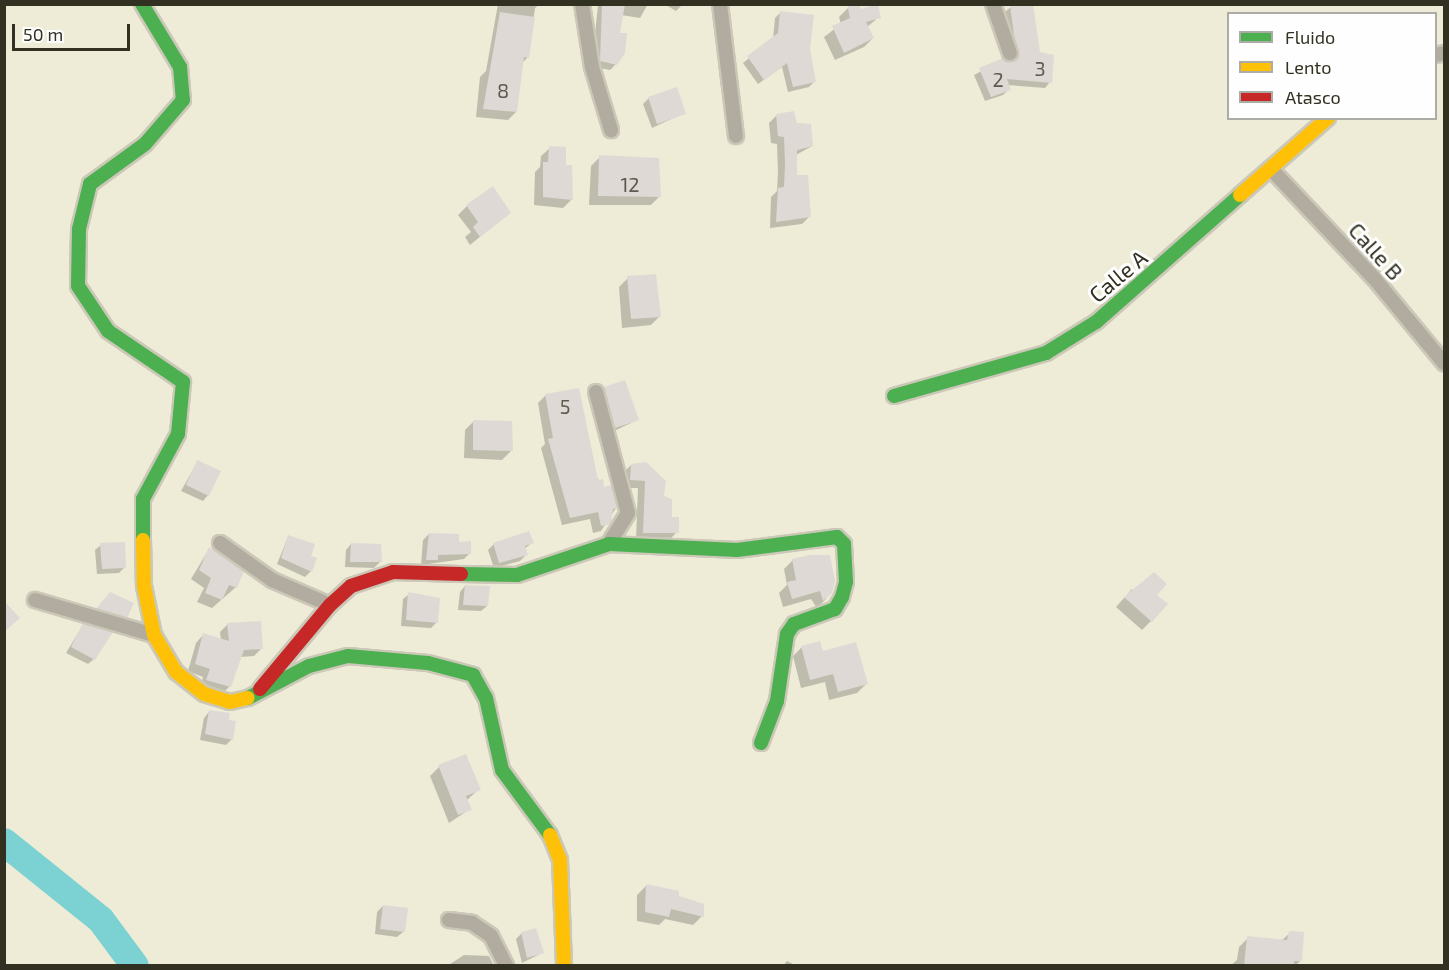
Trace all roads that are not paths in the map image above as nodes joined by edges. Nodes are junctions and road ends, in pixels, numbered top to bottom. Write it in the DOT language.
graph roads {
  1 [pos="142,4"];
  2 [pos="582,4"];
  3 [pos="720,4"];
  4 [pos="993,4"];
  5 [pos="1010,53"];
  6 [pos="1326,120"];
  7 [pos="611,130"];
  8 [pos="736,135"];
  9 [pos="1272,170"];
  10 [pos="1444,363"];
  11 [pos="596,392"];
  12 [pos="894,396"];
  13 [pos="220,543"];
  14 [pos="609,544"];
  15 [pos="35,600"];
  16 [pos="330,604"];
  17 [pos="154,635"];
  18 [pos="253,697"];
  19 [pos="761,743"];
  20 [pos="449,921"];
  21 [pos="506,966"];
  22 [pos="564,966"];
  1 -- 17 [label="street"];
  2 -- 7 [label="street"];
  3 -- 8 [label="street"];
  4 -- 5 [label="street"];
  6 -- 9 [label="street, Calle A"];
  9 -- 10 [label="street, Calle B"];
  9 -- 12 [label="street, Calle A"];
  11 -- 14 [label="street"];
  13 -- 16 [label="street"];
  14 -- 16 [label="street"];
  14 -- 19 [label="street"];
  15 -- 17 [label="street"];
  16 -- 18 [label="street"];
  17 -- 18 [label="street"];
  18 -- 22 [label="street"];
  20 -- 21 [label="street"];
}
